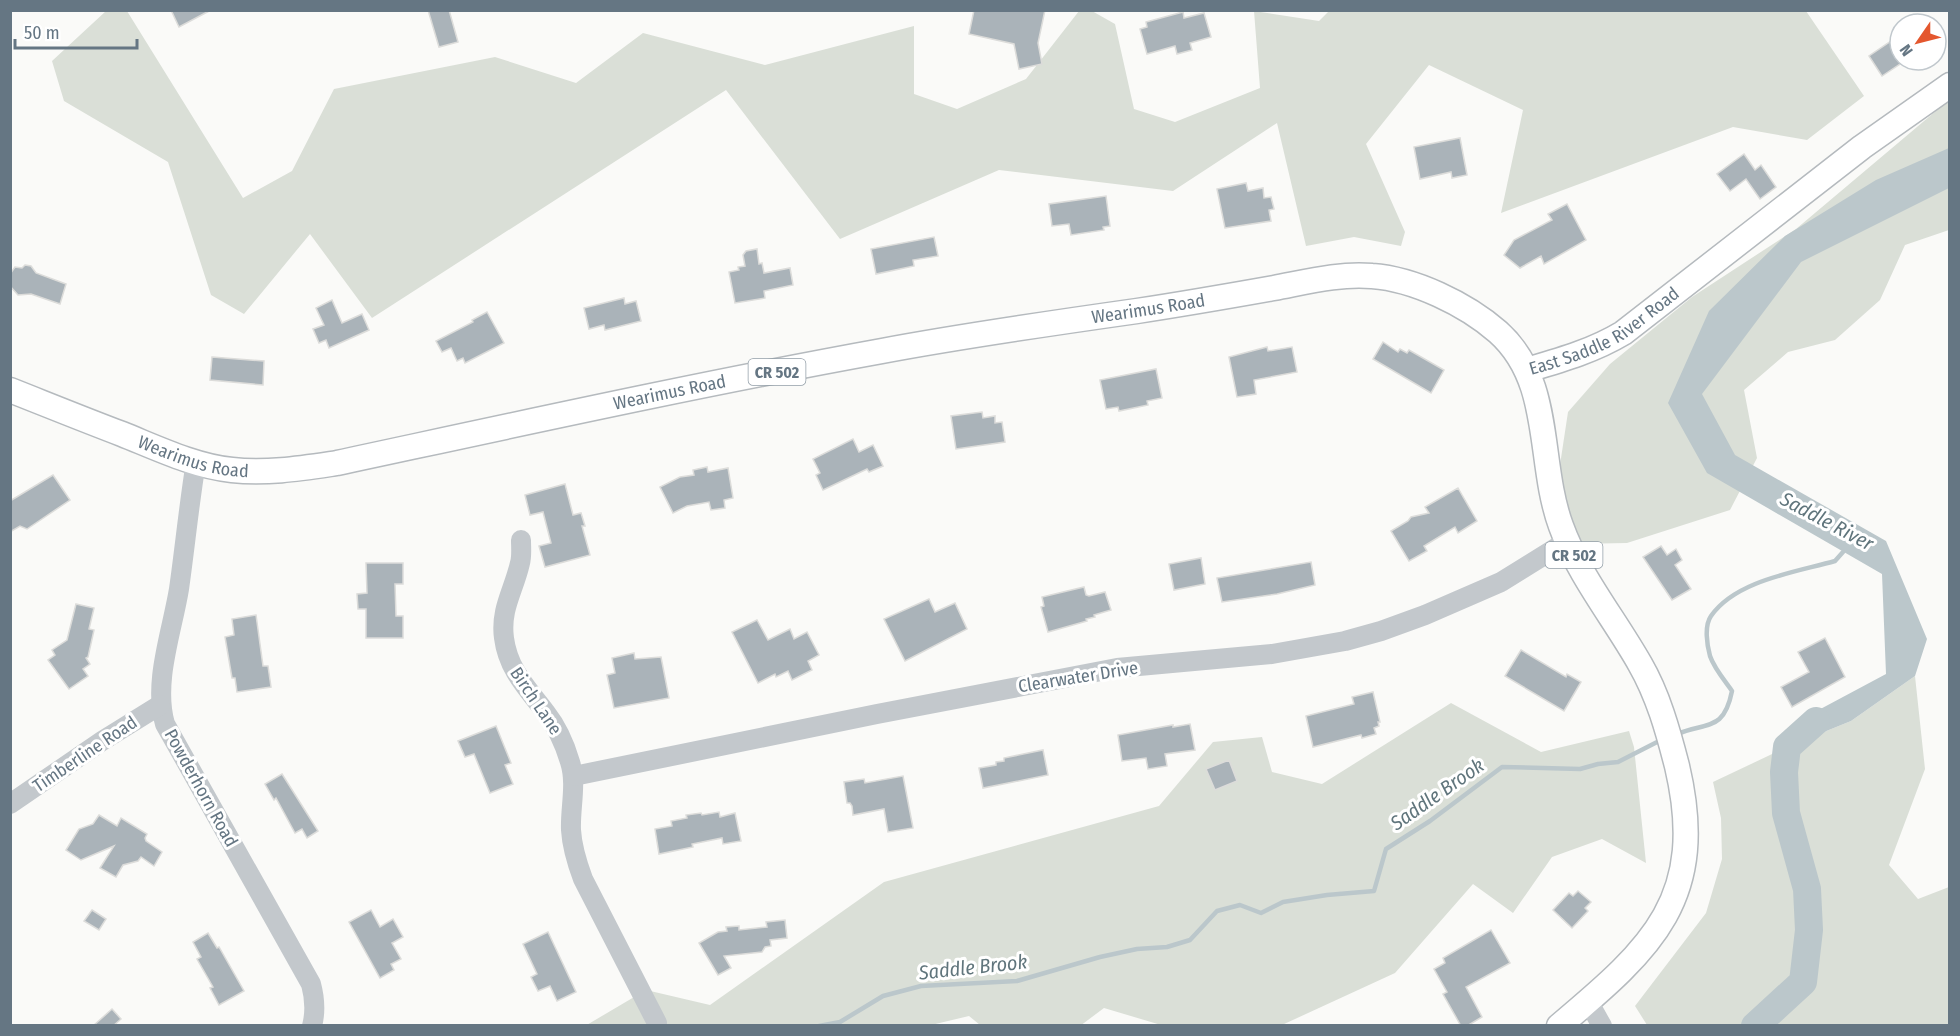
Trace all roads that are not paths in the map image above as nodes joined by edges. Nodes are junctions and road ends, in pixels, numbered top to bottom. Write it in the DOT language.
graph roads {
  1 [pos="1950,85"];
  2 [pos="1527,370"];
  3 [pos="10,390"];
  4 [pos="196,462"];
  5 [pos="521,540"];
  6 [pos="1567,541"];
  7 [pos="160,705"];
  8 [pos="574,776"];
  9 [pos="10,804"];
  10 [pos="1588,1001"];
  11 [pos="657,1023"];
  12 [pos="312,1026"];
  13 [pos="1559,1026"];
  14 [pos="1602,1026"];
  1 -- 2 [label="main road, East Saddle River Road"];
  2 -- 4 [label="main road, Wearimus Road / CR 502"];
  2 -- 6 [label="main road, East Saddle River Road / CR 502"];
  3 -- 4 [label="main road, Wearimus Road / CR 502"];
  4 -- 7 [label="street, Powderhorn Road"];
  5 -- 8 [label="street, Birch Lane"];
  6 -- 8 [label="street, Clearwater Drive"];
  6 -- 10 [label="main road, East Saddle River Road / CR 502"];
  7 -- 9 [label="street, Timberline Road"];
  7 -- 12 [label="street, Powderhorn Road"];
  8 -- 11 [label="street, Birch Lane"];
  10 -- 13 [label="main road, East Saddle River Road / CR 502"];
  10 -- 14 [label="street"];
}
